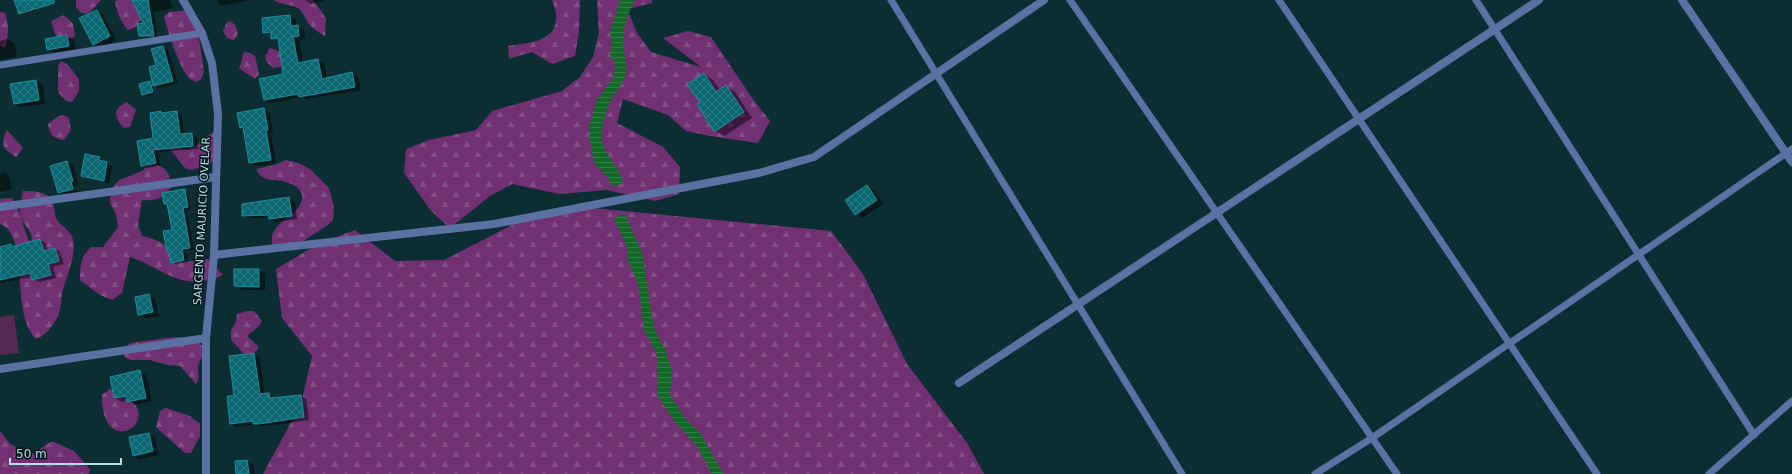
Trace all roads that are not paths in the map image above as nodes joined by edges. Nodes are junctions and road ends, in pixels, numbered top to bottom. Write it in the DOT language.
graph roads {
  1 [pos="183,0"];
  2 [pos="891,0"];
  3 [pos="1044,0"];
  4 [pos="1070,0"];
  5 [pos="1279,0"];
  6 [pos="1476,0"];
  7 [pos="1539,0"];
  8 [pos="1682,0"];
  9 [pos="1494,29"];
  10 [pos="202,33"];
  11 [pos="0,65"];
  12 [pos="936,74"];
  13 [pos="1359,119"];
  14 [pos="1789,151"];
  15 [pos="1792,162"];
  16 [pos="216,176"];
  17 [pos="0,207"];
  18 [pos="1216,213"];
  19 [pos="1638,254"];
  20 [pos="214,255"];
  21 [pos="1078,304"];
  22 [pos="206,338"];
  23 [pos="1509,343"];
  24 [pos="0,368"];
  25 [pos="959,383"];
  26 [pos="1792,401"];
  27 [pos="1754,435"];
  28 [pos="1372,438"];
  29 [pos="206,474"];
  30 [pos="1182,474"];
  31 [pos="1315,474"];
  32 [pos="1397,474"];
  33 [pos="1597,474"];
  34 [pos="1709,474"];
  1 -- 10 [label="street, SARGENTO MAURICIO OVELAR"];
  2 -- 12 [label="lane"];
  3 -- 12 [label="street"];
  4 -- 18 [label="lane"];
  5 -- 13 [label="lane"];
  6 -- 9 [label="lane"];
  7 -- 9 [label="street"];
  8 -- 14 [label="street"];
  9 -- 13 [label="street"];
  9 -- 19 [label="lane"];
  10 -- 11 [label="lane"];
  10 -- 16 [label="street, SARGENTO MAURICIO OVELAR"];
  12 -- 20 [label="street"];
  12 -- 21 [label="lane"];
  13 -- 18 [label="street"];
  13 -- 23 [label="lane"];
  14 -- 15 [label="street"];
  14 -- 19 [label="lane"];
  16 -- 17 [label="street"];
  16 -- 20 [label="street, SARGENTO MAURICIO OVELAR"];
  18 -- 21 [label="street"];
  18 -- 28 [label="lane"];
  19 -- 23 [label="lane"];
  19 -- 27 [label="lane"];
  20 -- 22 [label="street, SARGENTO MAURICIO OVELAR"];
  21 -- 25 [label="street"];
  21 -- 30 [label="lane"];
  22 -- 24 [label="street"];
  22 -- 29 [label="street, SARGENTO MAURICIO OVELAR"];
  23 -- 28 [label="lane"];
  23 -- 33 [label="lane"];
  26 -- 27 [label="lane"];
  27 -- 34 [label="lane"];
  28 -- 31 [label="lane"];
  28 -- 32 [label="lane"];
}
